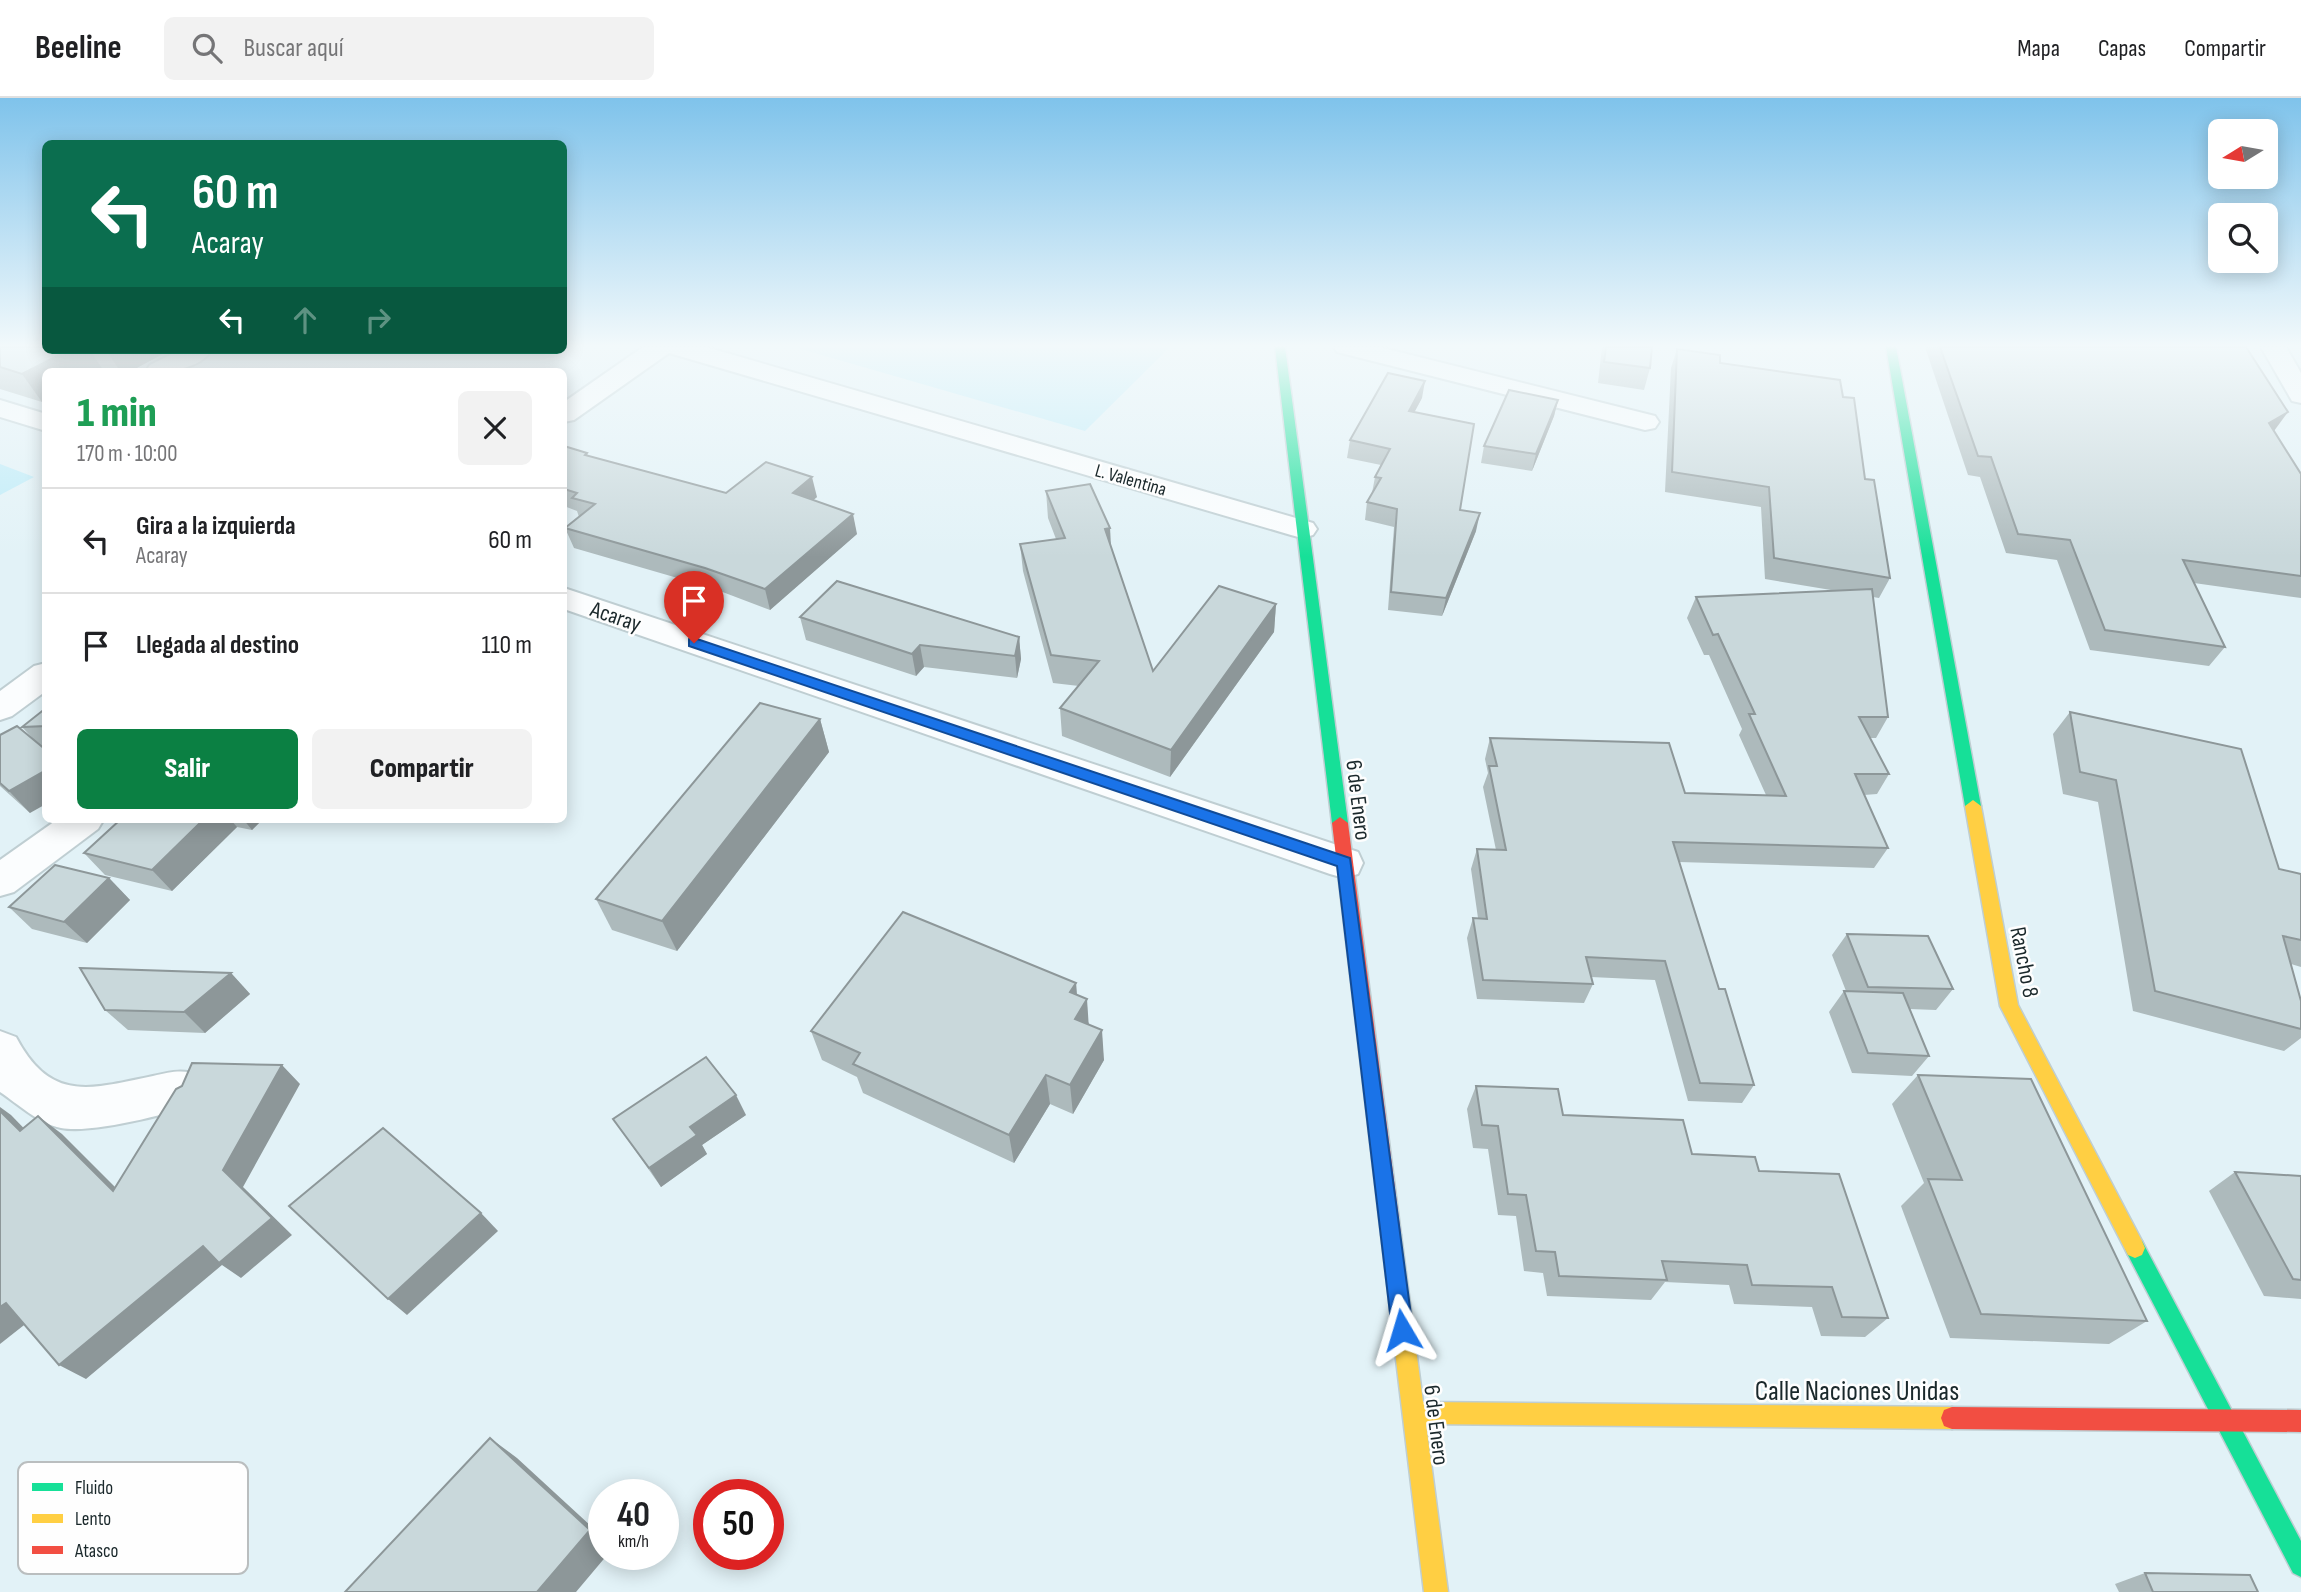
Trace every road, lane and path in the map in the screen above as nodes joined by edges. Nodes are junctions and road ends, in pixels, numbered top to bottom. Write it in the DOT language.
graph roads {
  1 [pos="915,417"];
  2 [pos="1289,417"];
  3 [pos="1624,417"];
  4 [pos="1903,417"];
  5 [pos="1645,422"];
  6 [pos="1303,529"];
  7 [pos="567,599"];
  8 [pos="42,677"];
  9 [pos="0,708"];
  10 [pos="80,823"];
  11 [pos="1344,863"];
  12 [pos="0,881"];
  13 [pos="0,1050"];
  14 [pos="184,1088"];
  15 [pos="1413,1413"];
  16 [pos="2226,1419"];
  17 [pos="2301,1421"];
  18 [pos="2301,1565"];
  19 [pos="1436,1592"];
  1 -- 6 [label="street, L. Valentina"];
  2 -- 6 [label="street, 6 de Enero"];
  3 -- 5 [label="street"];
  4 -- 16 [label="street, Rancho 8"];
  6 -- 11 [label="street, 6 de Enero"];
  7 -- 11 [label="street, Acaray"];
  8 -- 9 [label="street"];
  10 -- 12 [label="street"];
  11 -- 15 [label="street, 6 de Enero"];
  13 -- 14 [label="street"];
  15 -- 16 [label="street, Calle Naciones Unidas"];
  15 -- 19 [label="street, 6 de Enero"];
  16 -- 17 [label="street, Calle Naciones Unidas"];
  16 -- 18 [label="street, Rancho 8"];
}
